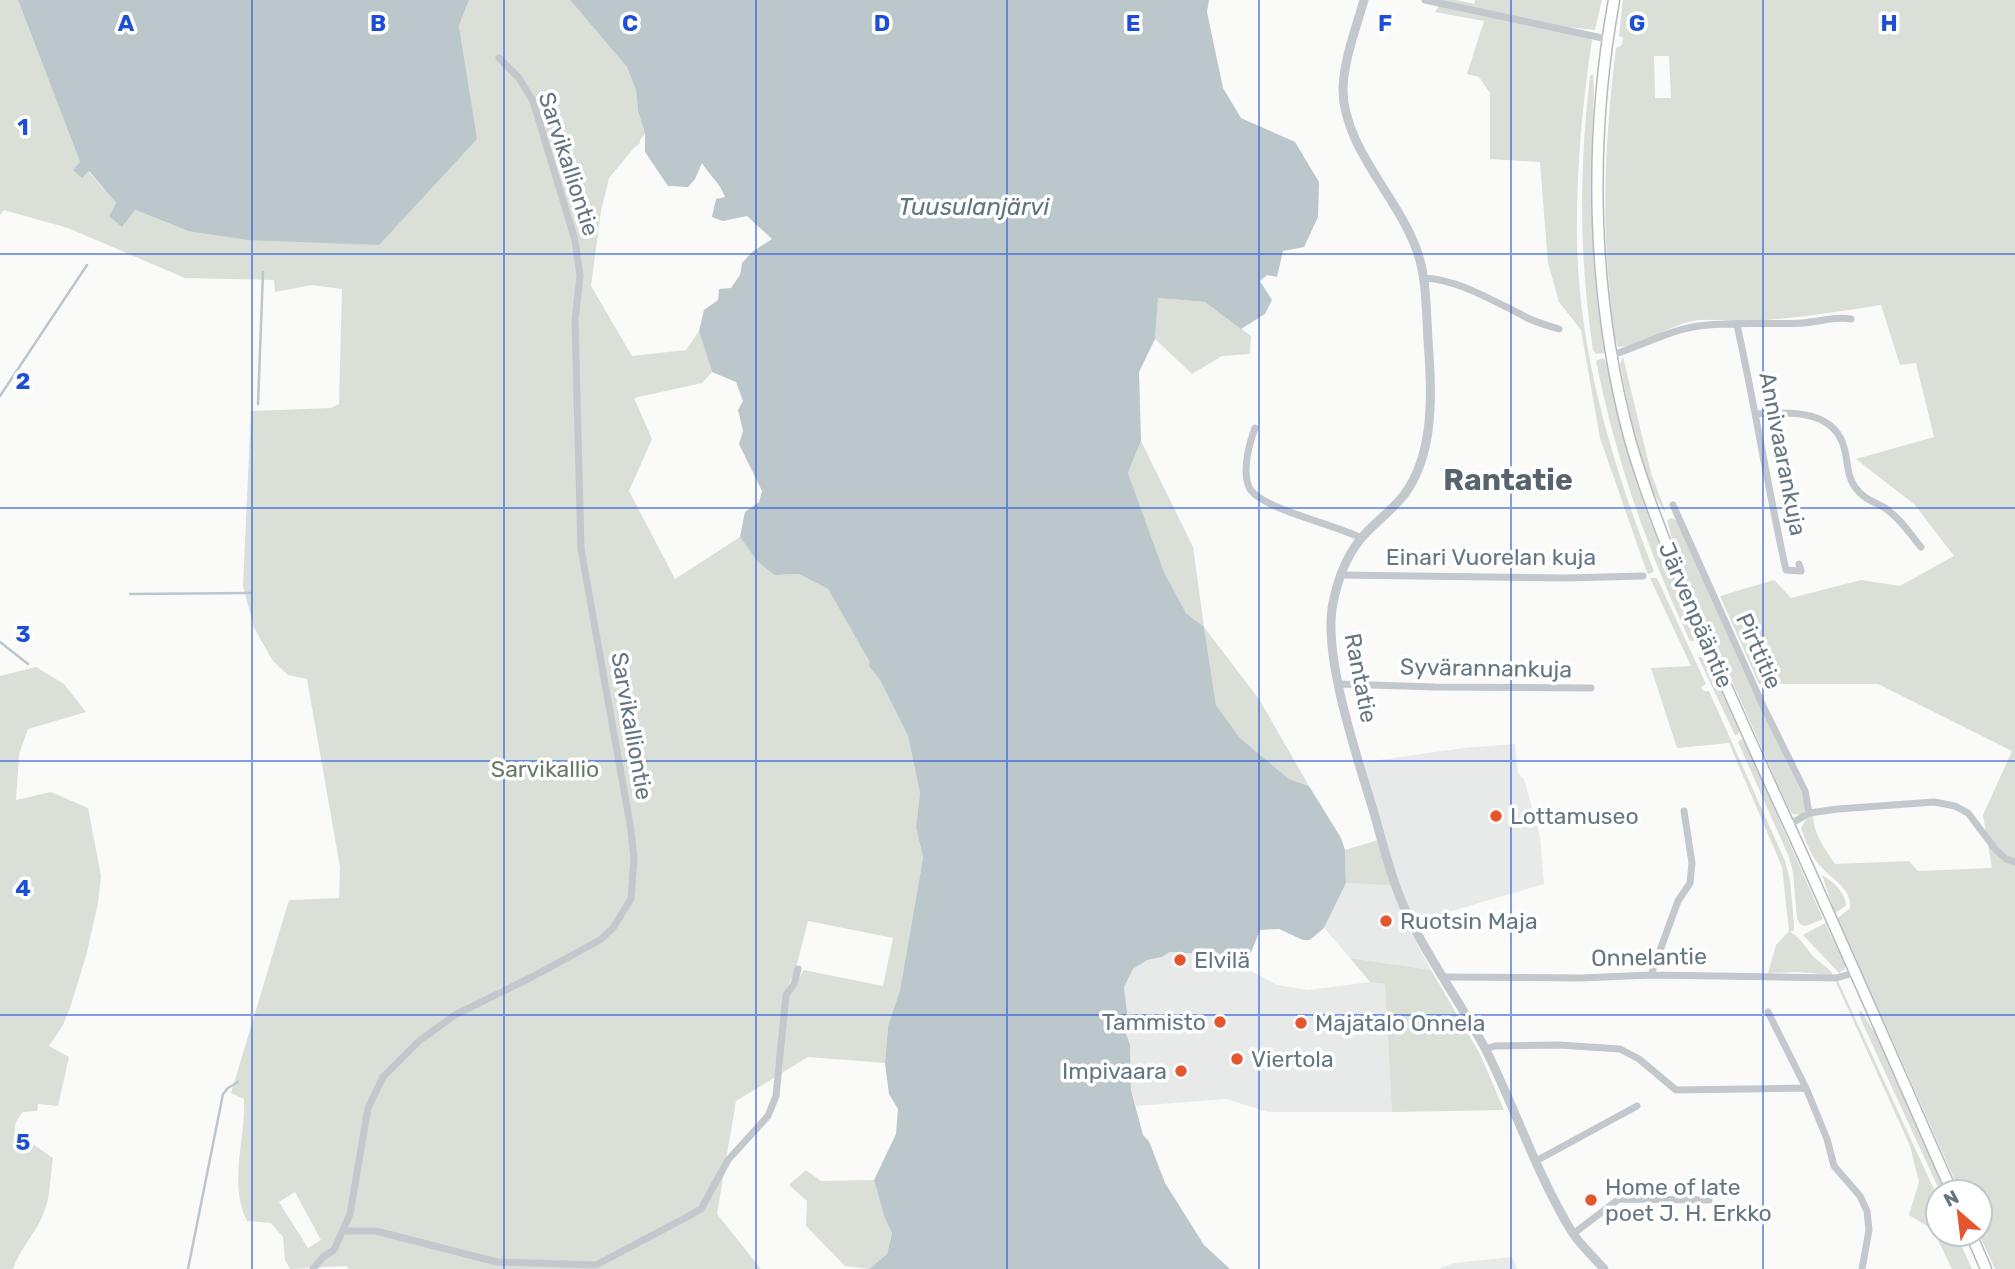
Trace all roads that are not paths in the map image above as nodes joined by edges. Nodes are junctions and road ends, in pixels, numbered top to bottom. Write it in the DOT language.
graph roads {
  1 [pos="1364,0"];
  2 [pos="1425,0"];
  3 [pos="1614,0"];
  4 [pos="1607,39"];
  5 [pos="499,58"];
  6 [pos="1423,278"];
  7 [pos="1851,319"];
  8 [pos="1737,325"];
  9 [pos="1559,329"];
  10 [pos="1612,355"];
  11 [pos="1756,414"];
  12 [pos="1255,428"];
  13 [pos="1673,505"];
  14 [pos="1361,538"];
  15 [pos="1921,547"];
  16 [pos="1799,564"];
  17 [pos="1340,575"];
  18 [pos="1643,576"];
  19 [pos="1339,684"];
  20 [pos="1591,688"];
  21 [pos="1684,811"];
  22 [pos="1809,813"];
  23 [pos="1789,825"];
  24 [pos="2015,862"];
  25 [pos="799,969"];
  26 [pos="1854,973"];
  27 [pos="1651,975"];
  28 [pos="1443,977"];
  29 [pos="1768,1012"];
  30 [pos="1485,1049"];
  31 [pos="1806,1088"];
  32 [pos="1637,1106"];
  33 [pos="1536,1161"];
  34 [pos="1946,1178"];
  35 [pos="1709,1200"];
  36 [pos="343,1231"];
  37 [pos="1573,1234"];
  38 [pos="1977,1248"];
  39 [pos="313,1269"];
  40 [pos="1604,1269"];
  41 [pos="1862,1269"];
  42 [pos="1986,1269"];
  1 -- 6 [label="street, Rantatie"];
  2 -- 4 [label="street"];
  3 -- 4 [label="main road, Järvenpääntie"];
  4 -- 10 [label="main road, Järvenpääntie"];
  5 -- 36 [label="street, Sarvikalliontie"];
  6 -- 9 [label="street"];
  6 -- 14 [label="street, Rantatie"];
  7 -- 8 [label="street"];
  8 -- 10 [label="street"];
  8 -- 11 [label="street, Annivaarankuja"];
  10 -- 23 [label="main road, Järvenpääntie"];
  11 -- 15 [label="street"];
  11 -- 16 [label="street, Annivaarankuja"];
  12 -- 14 [label="street"];
  13 -- 22 [label="street, Pirttitie"];
  14 -- 17 [label="street, Rantatie"];
  17 -- 18 [label="street, Einari Vuorelan kuja"];
  17 -- 19 [label="street, Rantatie"];
  19 -- 20 [label="street, Syvärannankuja"];
  19 -- 28 [label="street, Rantatie"];
  21 -- 27 [label="street"];
  22 -- 23 [label="street"];
  22 -- 24 [label="street"];
  23 -- 26 [label="main road, Järvenpääntie"];
  25 -- 36 [label="street"];
  26 -- 27 [label="street, Onnelantie"];
  26 -- 34 [label="main road, Järvenpääntie"];
  27 -- 28 [label="street, Onnelantie"];
  28 -- 30 [label="street, Rantatie"];
  29 -- 31 [label="street"];
  30 -- 31 [label="street"];
  30 -- 33 [label="street, Rantatie"];
  31 -- 41 [label="street"];
  32 -- 33 [label="street"];
  33 -- 37 [label="street, Rantatie"];
  35 -- 37 [label="street"];
  36 -- 39 [label="street, Sarvikalliontie"];
  37 -- 40 [label="street, Rantatie"];
  38 -- 42 [label="main road"];
}
